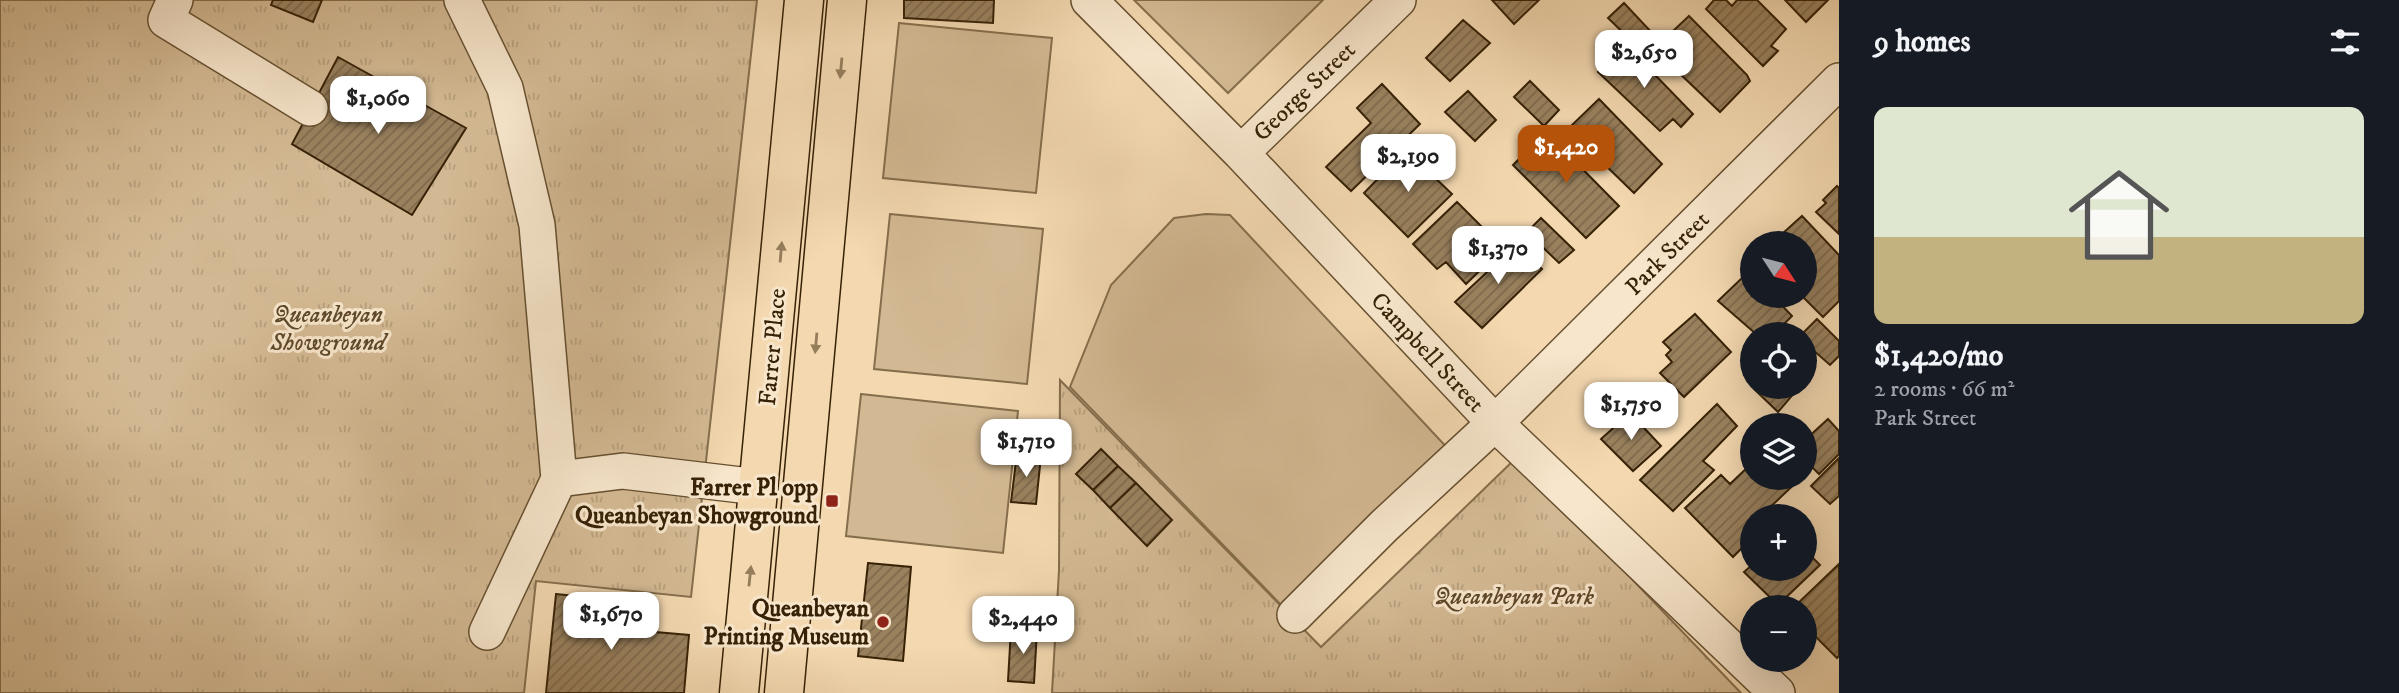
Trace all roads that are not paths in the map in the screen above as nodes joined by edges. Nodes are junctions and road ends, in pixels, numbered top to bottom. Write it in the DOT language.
graph roads {
  1 [pos="175,0"];
  2 [pos="462,0"];
  3 [pos="804,0"];
  4 [pos="847,0"];
  5 [pos="1089,0"];
  6 [pos="1398,0"];
  7 [pos="1839,82"];
  8 [pos="310,107"];
  9 [pos="1241,153"];
  10 [pos="1495,424"];
  11 [pos="559,479"];
  12 [pos="758,487"];
  13 [pos="1294,615"];
  14 [pos="487,632"];
  15 [pos="738,693"];
  16 [pos="784,693"];
  17 [pos="1777,693"];
  1 -- 8 [label="street"];
  2 -- 11 [label="street"];
  12 -- 3 [label="highway, Farrer Place, one-way"];
  4 -- 16 [label="highway, Farrer Place, one-way"];
  5 -- 9 [label="street, Campbell Street"];
  6 -- 9 [label="street, George Street"];
  7 -- 10 [label="street, Park Street"];
  9 -- 10 [label="street, Campbell Street"];
  10 -- 13 [label="street, Park Street"];
  10 -- 17 [label="street, Campbell Street"];
  11 -- 12 [label="street"];
  11 -- 14 [label="street"];
  15 -- 12 [label="highway, Farrer Place, one-way"];
}
